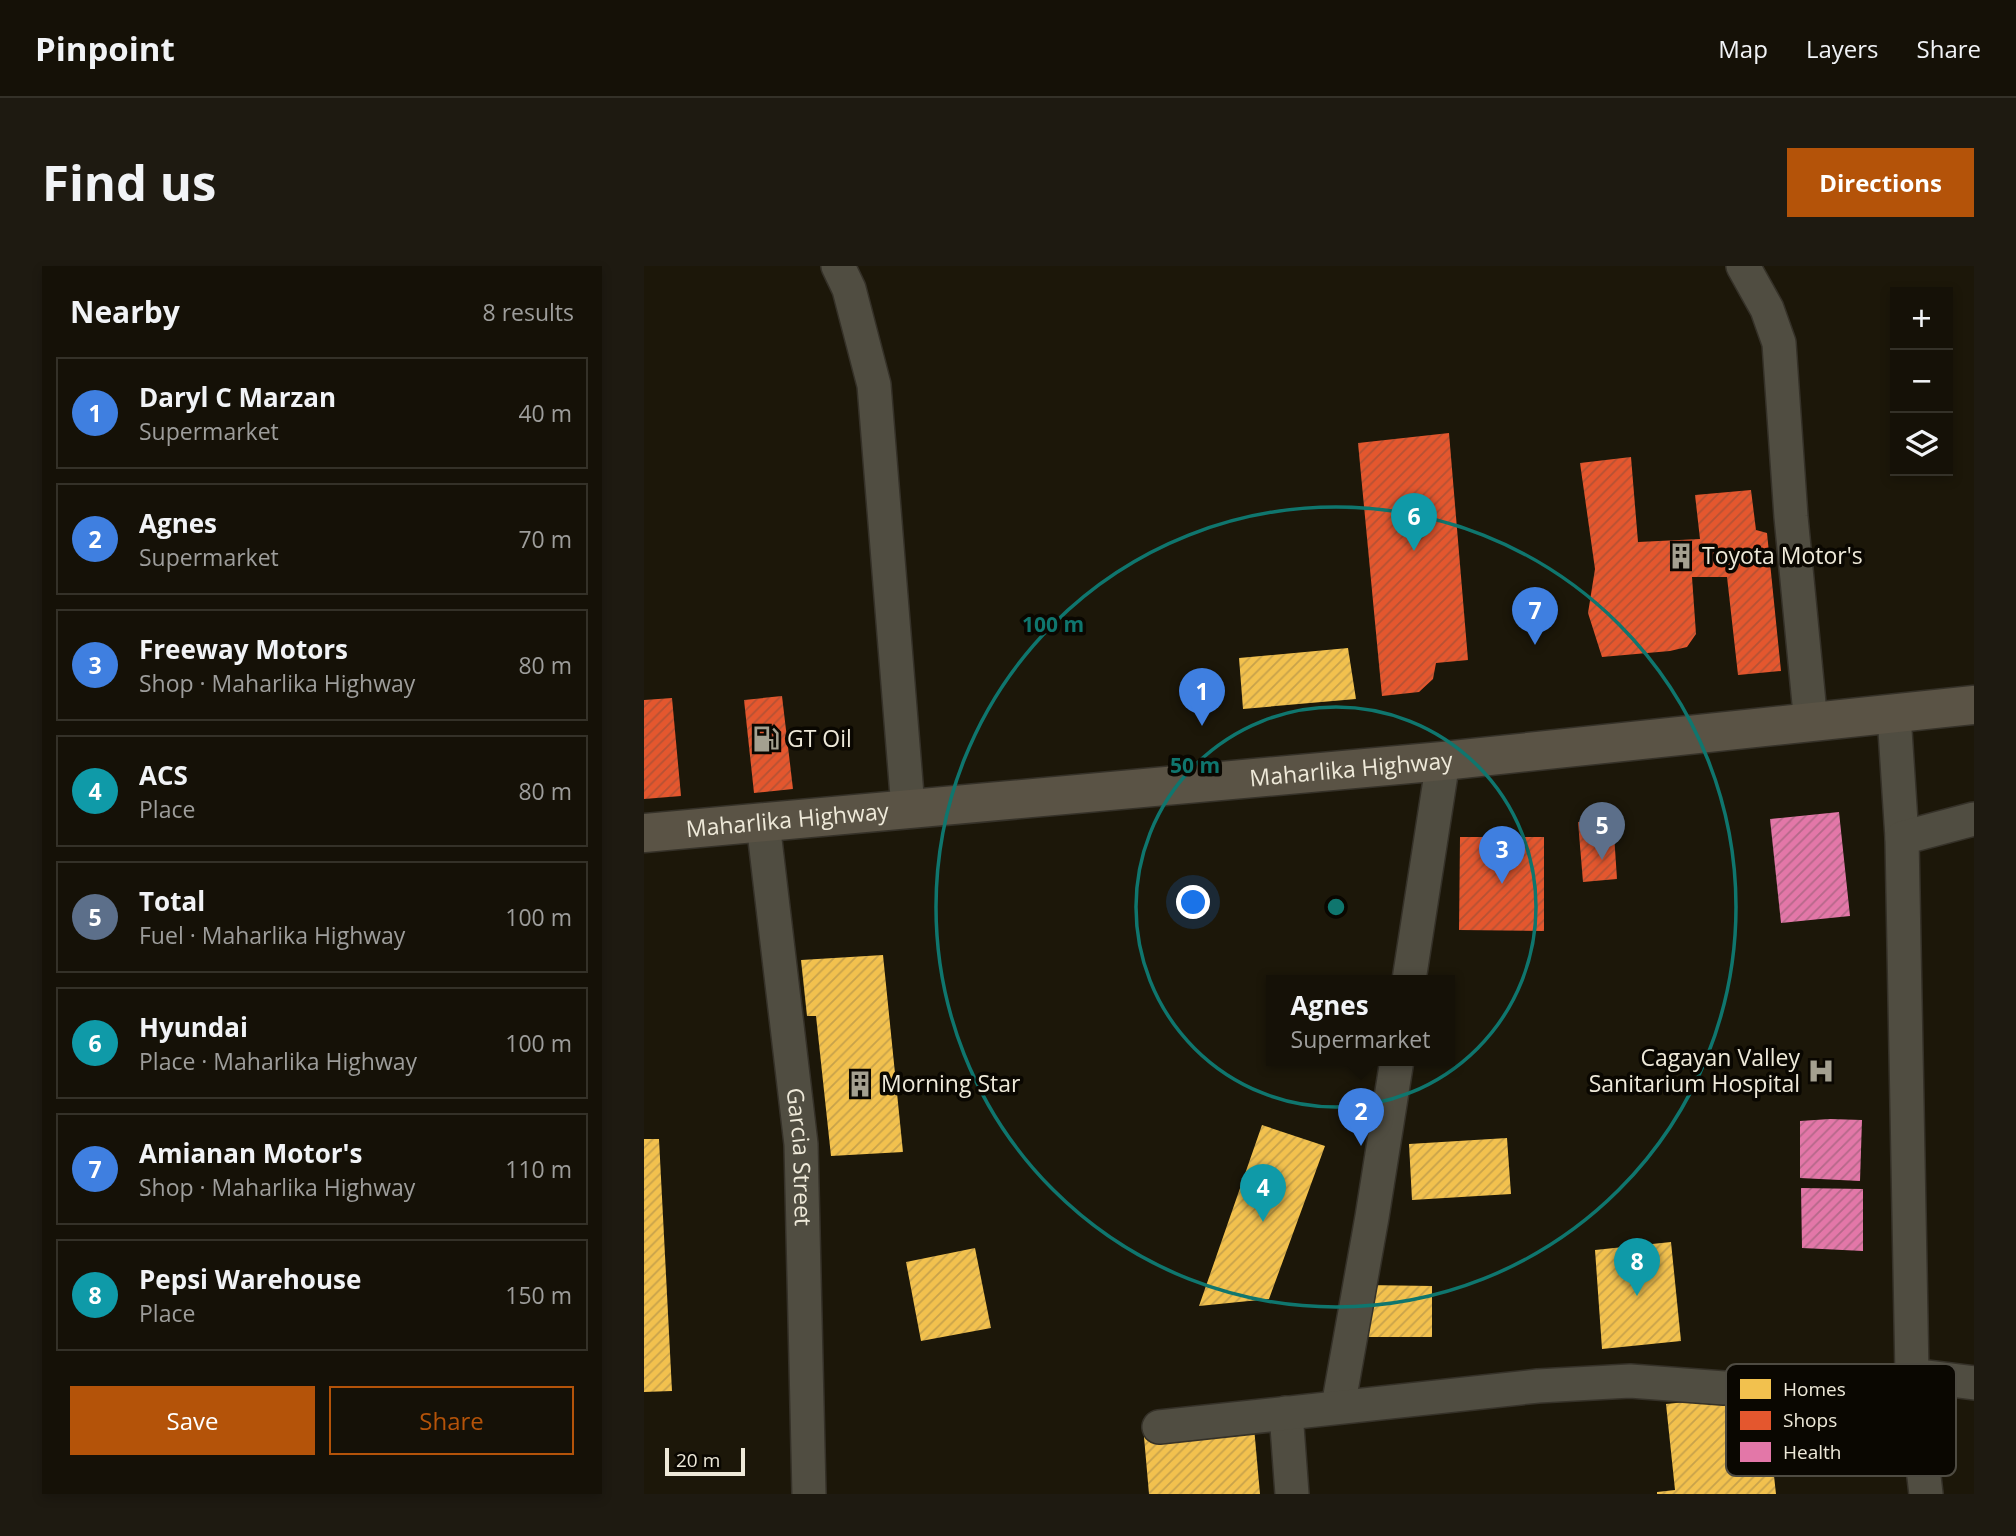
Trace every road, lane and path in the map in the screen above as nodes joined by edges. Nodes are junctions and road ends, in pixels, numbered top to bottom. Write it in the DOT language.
graph roads {
  1 [pos="838,266"];
  2 [pos="1743,266"];
  3 [pos="1974,705"];
  4 [pos="1894,715"];
  5 [pos="1811,724"];
  6 [pos="1443,761"];
  7 [pos="908,808"];
  8 [pos="1974,819"];
  9 [pos="763,823"];
  10 [pos="644,833"];
  11 [pos="1902,838"];
  12 [pos="1410,975"];
  13 [pos="1396,1066"];
  14 [pos="1912,1364"];
  15 [pos="1956,1381"];
  16 [pos="1974,1383"];
  17 [pos="1724,1388"];
  18 [pos="1338,1407"];
  19 [pos="1286,1413"];
  20 [pos="1159,1427"];
  21 [pos="1924,1476"];
  22 [pos="809,1494"];
  23 [pos="1292,1494"];
  24 [pos="1926,1494"];
  1 -- 7 [label="street"];
  2 -- 5 [label="street"];
  3 -- 4 [label="main road, Maharlika Highway"];
  4 -- 5 [label="main road, Maharlika Highway"];
  4 -- 11 [label="street"];
  5 -- 6 [label="main road, Maharlika Highway"];
  6 -- 7 [label="main road, Maharlika Highway"];
  6 -- 12 [label="street"];
  7 -- 9 [label="main road, Maharlika Highway"];
  8 -- 11 [label="street"];
  9 -- 10 [label="main road, Maharlika Highway"];
  9 -- 22 [label="street, Garcia Street"];
  11 -- 14 [label="street"];
  13 -- 18 [label="street"];
  15 -- 16 [label="street"];
  17 -- 18 [label="street"];
  18 -- 19 [label="street"];
  19 -- 20 [label="street"];
  19 -- 23 [label="street"];
  21 -- 24 [label="street"];
}
